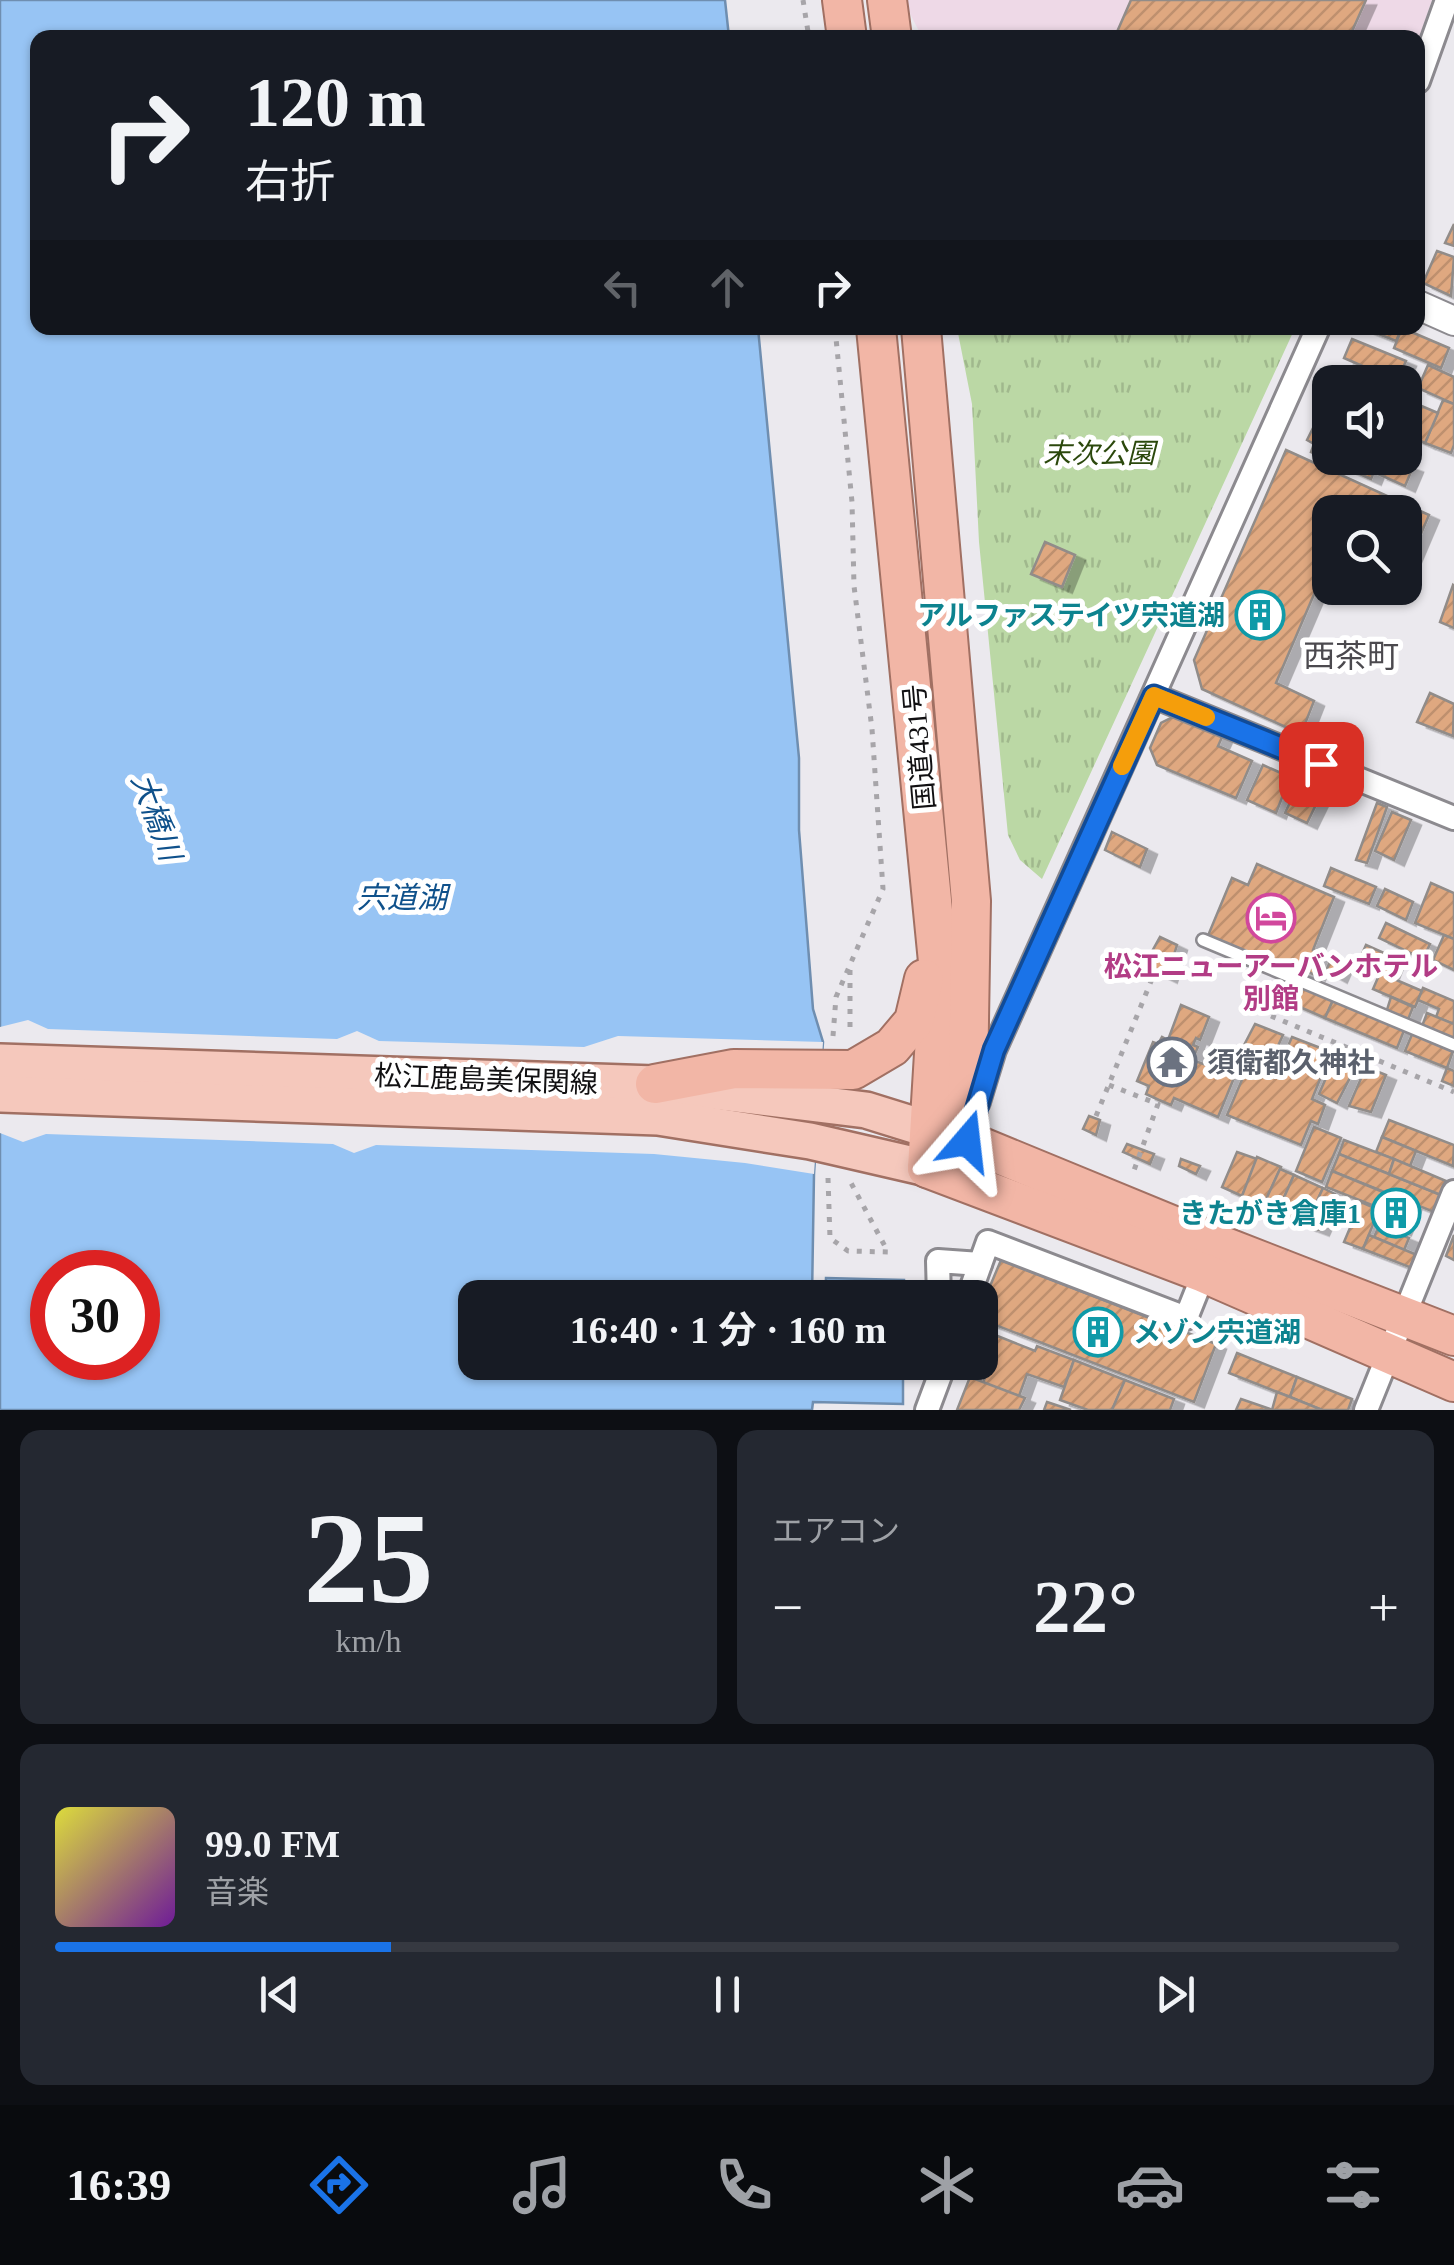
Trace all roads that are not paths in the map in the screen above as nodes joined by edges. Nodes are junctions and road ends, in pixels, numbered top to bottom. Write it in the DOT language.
graph roads {
  1 [pos="842,0"];
  2 [pos="887,0"];
  3 [pos="1447,0"];
  4 [pos="846,30"];
  5 [pos="891,30"];
  6 [pos="1425,62"];
  7 [pos="1425,308"];
  8 [pos="1454,321"];
  9 [pos="877,335"];
  10 [pos="922,335"];
  11 [pos="1315,335"];
  12 [pos="1154,696"];
  13 [pos="1454,818"];
  14 [pos="934,909"];
  15 [pos="1203,940"];
  16 [pos="1454,1045"];
  17 [pos="0,1062"];
  18 [pos="655,1084"];
  19 [pos="811,1087"];
  20 [pos="0,1094"];
  21 [pos="931,1129"];
  22 [pos="967,1141"];
  23 [pos="927,1168"];
  24 [pos="1454,1192"];
  25 [pos="980,1264"];
  26 [pos="1204,1273"];
  27 [pos="939,1280"];
  28 [pos="974,1280"];
  29 [pos="1404,1317"];
  30 [pos="1454,1336"];
  31 [pos="1390,1355"];
  32 [pos="937,1380"];
  33 [pos="1454,1382"];
  34 [pos="927,1410"];
  35 [pos="1366,1410"];
  1 -- 4 [label="highway"];
  2 -- 5 [label="highway"];
  3 -- 6 [label="street"];
  7 -- 8 [label="street"];
  9 -- 14 [label="highway, 国道431号"];
  10 -- 22 [label="highway, 国道431号"];
  11 -- 12 [label="street"];
  12 -- 13 [label="street"];
  12 -- 22 [label="street"];
  14 -- 19 [label="highway"];
  14 -- 21 [label="highway, 国道431号"];
  15 -- 16 [label="lane"];
  17 -- 18 [label="main road, 松江鹿島美保関線"];
  18 -- 19 [label="highway"];
  19 -- 21 [label="main road"];
  20 -- 23 [label="main road, 松江鹿島美保関線"];
  21 -- 22 [label="main road"];
  21 -- 23 [label="highway, 国道431号"];
  22 -- 23 [label="highway"];
  22 -- 29 [label="highway"];
  23 -- 26 [label="highway"];
  24 -- 29 [label="street"];
  25 -- 26 [label="street"];
  25 -- 27 [label="street"];
  25 -- 28 [label="street"];
  26 -- 31 [label="highway"];
  29 -- 30 [label="highway"];
  29 -- 31 [label="street"];
  31 -- 33 [label="highway"];
  31 -- 35 [label="street"];
  32 -- 34 [label="street"];
}
